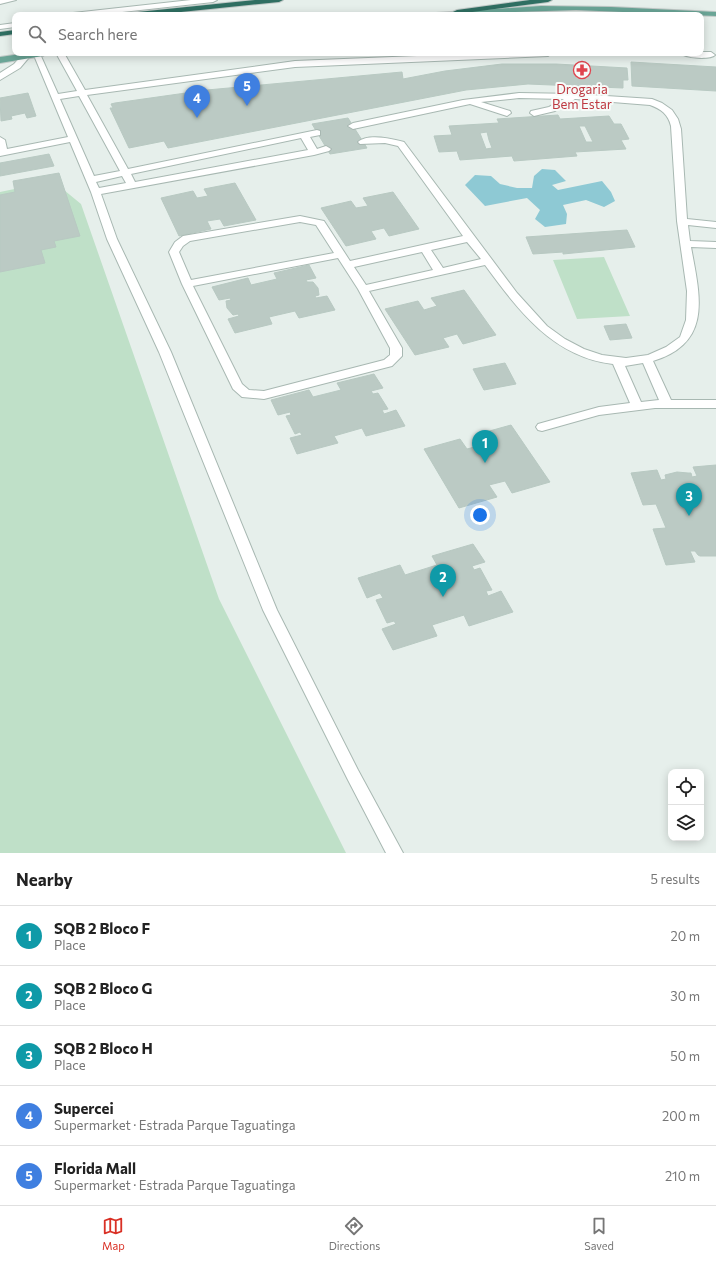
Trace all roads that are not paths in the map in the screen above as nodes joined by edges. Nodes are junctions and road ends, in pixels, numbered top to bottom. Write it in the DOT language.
graph roads {
  1 [pos="12,0"];
  2 [pos="214,0"];
  3 [pos="279,0"];
  4 [pos="548,0"];
  5 [pos="0,2"];
  6 [pos="101,12"];
  7 [pos="158,12"];
  8 [pos="457,12"];
  9 [pos="675,12"];
  10 [pos="704,13"];
  11 [pos="716,14"];
  12 [pos="12,25"];
  13 [pos="0,27"];
  14 [pos="12,32"];
  15 [pos="0,34"];
  16 [pos="704,54"];
  17 [pos="711,55"];
  18 [pos="23,56"];
  19 [pos="32,56"];
  20 [pos="36,56"];
  21 [pos="62,56"];
  22 [pos="479,56"];
  23 [pos="0,60"];
  24 [pos="0,77"];
  25 [pos="82,94"];
  26 [pos="54,97"];
  27 [pos="571,98"];
  28 [pos="470,102"];
  29 [pos="507,113"];
  30 [pos="534,113"];
  31 [pos="353,126"];
  32 [pos="317,132"];
  33 [pos="304,135"];
  34 [pos="72,139"];
  35 [pos="0,140"];
  36 [pos="363,142"];
  37 [pos="326,149"];
  38 [pos="314,152"];
  39 [pos="1,153"];
  40 [pos="125,172"];
  41 [pos="90,180"];
  42 [pos="132,185"];
  43 [pos="96,192"];
  44 [pos="682,221"];
  45 [pos="716,225"];
  46 [pos="470,238"];
  47 [pos="686,244"];
  48 [pos="716,245"];
  49 [pos="425,248"];
  50 [pos="340,255"];
  51 [pos="487,261"];
  52 [pos="347,265"];
  53 [pos="440,272"];
  54 [pos="187,284"];
  55 [pos="363,289"];
  56 [pos="647,359"];
  57 [pos="618,362"];
  58 [pos="667,404"];
  59 [pos="716,404"];
  60 [pos="637,406"];
  61 [pos="542,427"];
  62 [pos="395,853"];
  1 -- 5 [label="lane"];
  2 -- 6 [label="lane"];
  3 -- 7 [label="highway"];
  4 -- 8 [label="highway"];
  8 -- 9 [label="main road"];
  10 -- 11 [label="main road"];
  12 -- 13 [label="lane"];
  14 -- 15 [label="highway"];
  16 -- 17 [label="lane"];
  18 -- 23 [label="main road"];
  19 -- 24 [label="lane"];
  20 -- 26 [label="lane"];
  21 -- 25 [label="lane"];
  22 -- 25 [label="lane"];
  25 -- 26 [label="lane"];
  25 -- 40 [label="lane"];
  26 -- 34 [label="lane"];
  27 -- 28 [label="lane"];
  27 -- 30 [label="lane"];
  27 -- 44 [label="lane"];
  28 -- 29 [label="lane"];
  28 -- 31 [label="lane"];
  32 -- 33 [label="lane"];
  33 -- 38 [label="lane"];
  33 -- 40 [label="lane"];
  34 -- 39 [label="lane"];
  34 -- 41 [label="lane"];
  35 -- 39 [label="lane"];
  36 -- 46 [label="lane"];
  37 -- 38 [label="lane"];
  38 -- 42 [label="lane"];
  40 -- 41 [label="lane"];
  40 -- 42 [label="lane"];
  41 -- 43 [label="lane"];
  42 -- 43 [label="lane"];
  43 -- 62 [label="lane"];
  44 -- 45 [label="lane"];
  44 -- 47 [label="lane"];
  46 -- 49 [label="lane"];
  46 -- 51 [label="lane"];
  47 -- 48 [label="lane"];
  47 -- 56 [label="lane"];
  49 -- 52 [label="lane"];
  49 -- 53 [label="lane"];
  50 -- 52 [label="lane"];
  50 -- 54 [label="lane"];
  50 -- 54 [label="lane"];
  51 -- 53 [label="lane"];
  51 -- 57 [label="lane"];
  52 -- 55 [label="lane"];
  53 -- 55 [label="lane"];
  54 -- 55 [label="lane"];
  56 -- 57 [label="lane"];
  56 -- 58 [label="lane"];
  57 -- 60 [label="lane"];
  58 -- 59 [label="lane"];
  58 -- 60 [label="lane"];
  60 -- 61 [label="lane"];
}
